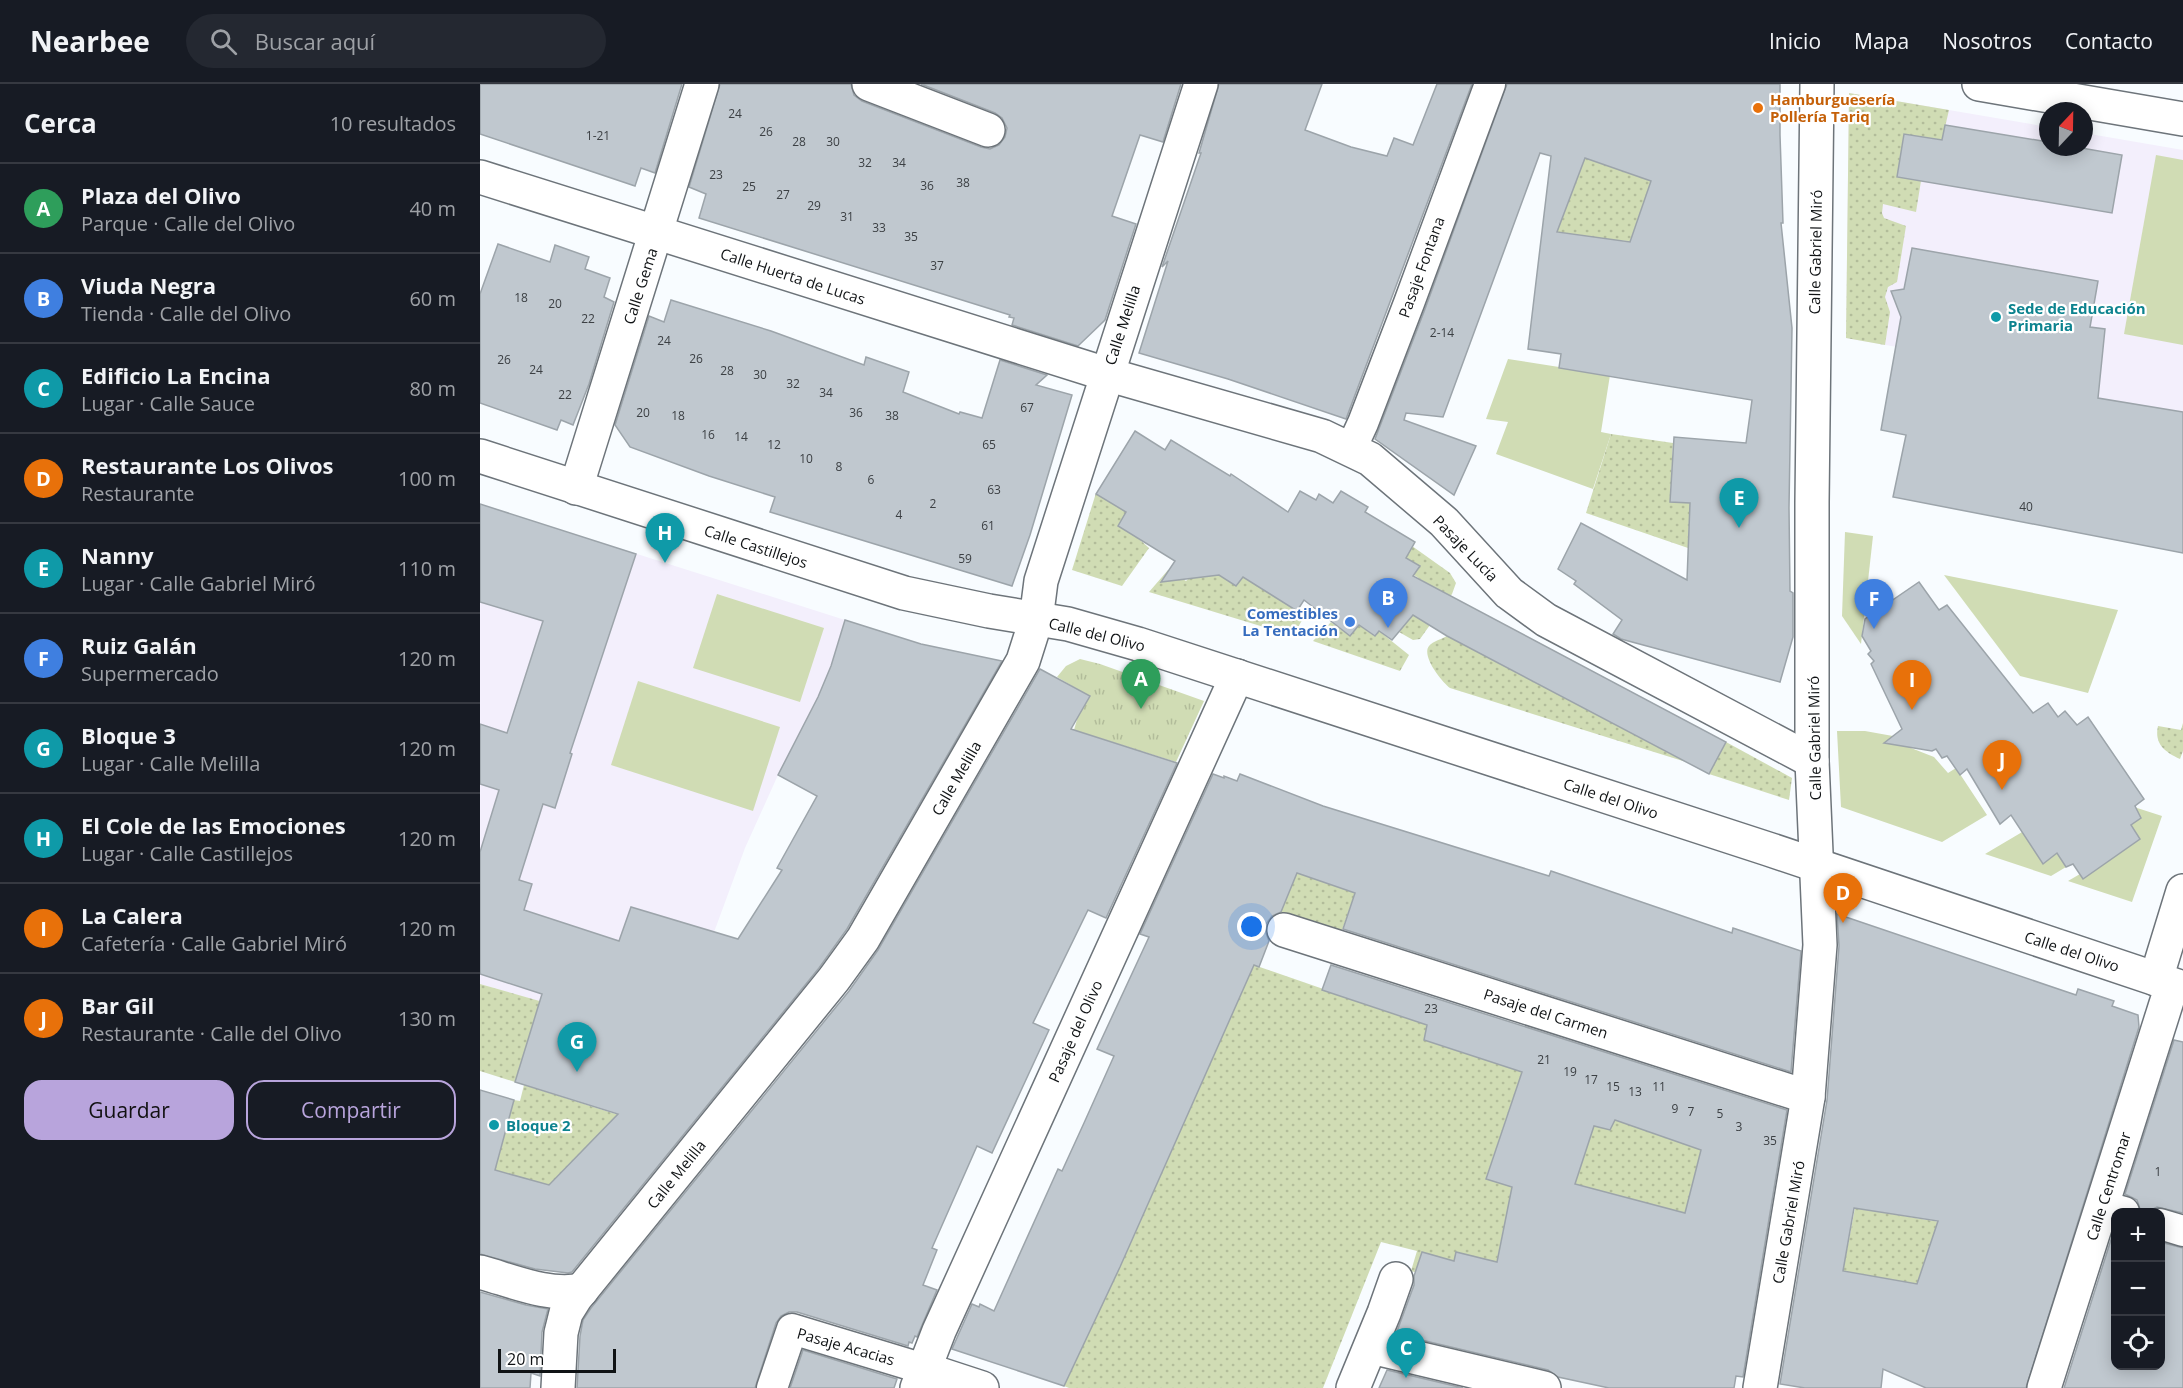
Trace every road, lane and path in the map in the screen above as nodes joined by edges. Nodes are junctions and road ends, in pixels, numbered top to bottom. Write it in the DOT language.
graph roads {
  1 [pos="702,84"];
  2 [pos="869,84"];
  3 [pos="1200,84"];
  4 [pos="1490,84"];
  5 [pos="1817,84"];
  6 [pos="1979,84"];
  7 [pos="2183,119"];
  8 [pos="988,130"];
  9 [pos="480,177"];
  10 [pos="657,233"];
  11 [pos="1106,375"];
  12 [pos="1351,449"];
  13 [pos="480,456"];
  14 [pos="576,488"];
  15 [pos="1036,620"];
  16 [pos="1237,676"];
  17 [pos="1812,761"];
  18 [pos="1818,866"];
  19 [pos="2183,891"];
  20 [pos="1284,930"];
  21 [pos="2170,984"];
  22 [pos="1808,1097"];
  23 [pos="2113,1208"];
  24 [pos="2111,1214"];
  25 [pos="2165,1226"];
  26 [pos="2183,1231"];
  27 [pos="480,1272"];
  28 [pos="1396,1279"];
  29 [pos="582,1290"];
  30 [pos="1371,1347"];
  31 [pos="921,1378"];
  32 [pos="1526,1386"];
  33 [pos="558,1388"];
  34 [pos="772,1388"];
  35 [pos="982,1388"];
  36 [pos="1353,1388"];
  37 [pos="1760,1388"];
  38 [pos="2044,1388"];
  1 -- 10 [label="street, Calle Gema"];
  2 -- 8 [label="street"];
  3 -- 11 [label="street, Calle Melilla"];
  4 -- 12 [label="street, Pasaje Fontana"];
  5 -- 17 [label="street, Calle Gabriel Miró"];
  6 -- 7 [label="street"];
  9 -- 10 [label="street, Calle Huerta de Lucas"];
  10 -- 11 [label="street, Calle Huerta de Lucas"];
  10 -- 14 [label="street, Calle Gema"];
  11 -- 12 [label="street, Pasaje Lucía"];
  11 -- 15 [label="street, Calle Melilla"];
  12 -- 17 [label="street, Pasaje Lucía"];
  13 -- 14 [label="street, Calle Castillejos"];
  14 -- 15 [label="street, Calle Castillejos"];
  15 -- 16 [label="street, Calle del Olivo"];
  15 -- 29 [label="street, Calle Melilla"];
  16 -- 18 [label="street, Calle del Olivo"];
  16 -- 31 [label="street, Pasaje del Olivo"];
  17 -- 18 [label="street, Calle Gabriel Miró"];
  18 -- 21 [label="street, Calle del Olivo"];
  18 -- 22 [label="street, Calle Gabriel Miró"];
  19 -- 21 [label="street, Calle Centromar"];
  20 -- 22 [label="street, Pasaje del Carmen"];
  21 -- 23 [label="street, Calle Centromar"];
  22 -- 37 [label="street, Calle Gabriel Miró"];
  24 -- 38 [label="street, Calle Centromar"];
  25 -- 26 [label="street"];
  27 -- 29 [label="street"];
  28 -- 30 [label="street"];
  29 -- 33 [label="street, Calle Melilla"];
  30 -- 32 [label="street"];
  30 -- 36 [label="street"];
  31 -- 34 [label="street, Pasaje Acacias"];
  31 -- 35 [label="street"];
}
